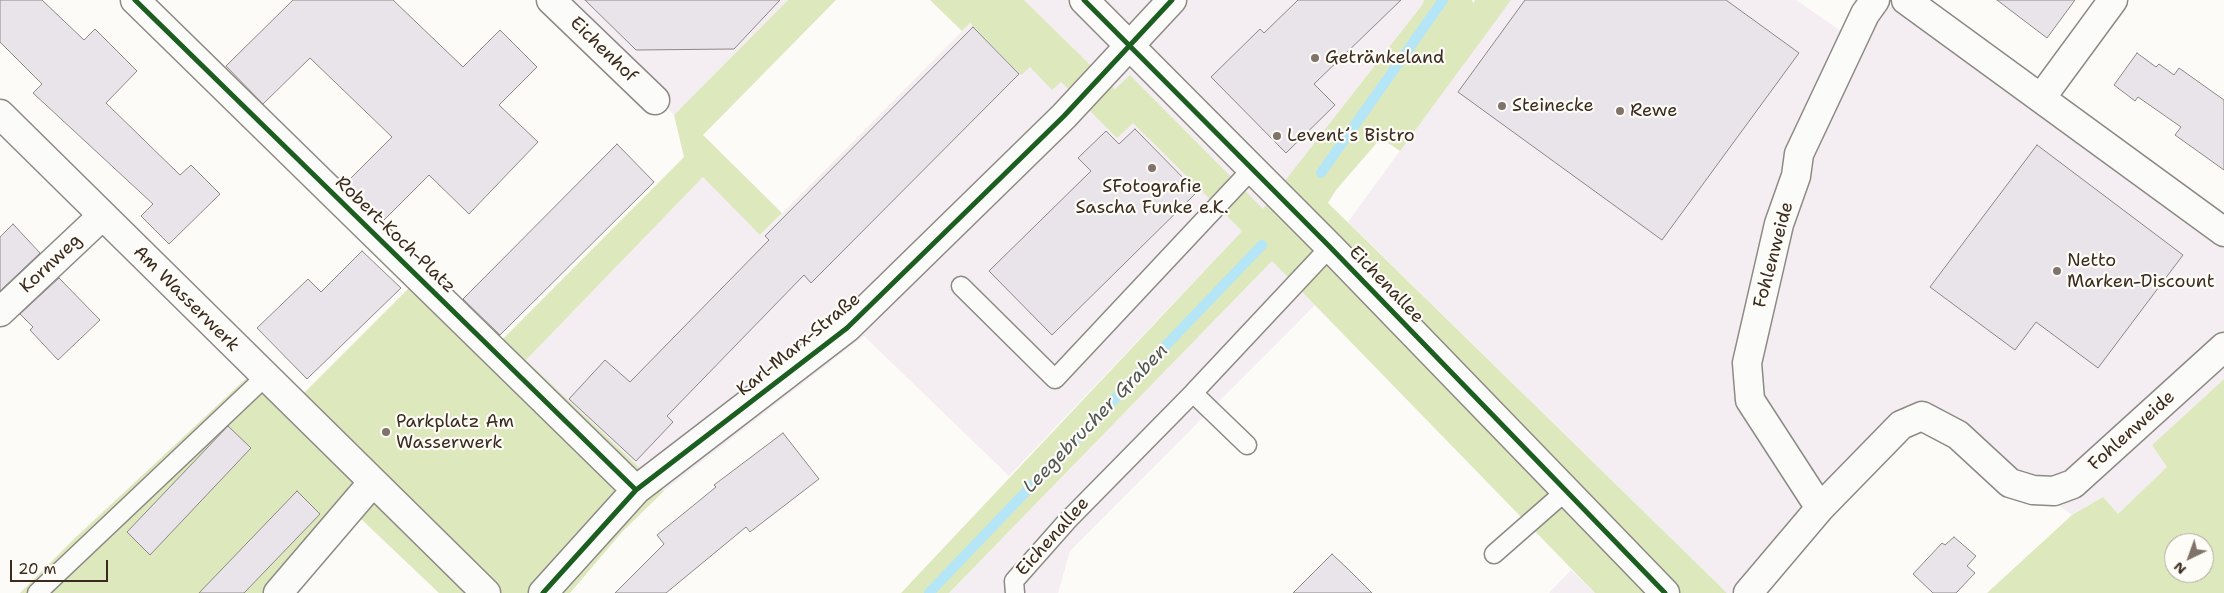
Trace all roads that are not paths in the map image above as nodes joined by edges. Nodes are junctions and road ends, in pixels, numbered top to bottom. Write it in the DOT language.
graph roads {
  1 [pos="135,0"];
  2 [pos="551,0"];
  3 [pos="1084,0"];
  4 [pos="1172,0"];
  5 [pos="1875,0"];
  6 [pos="1906,0"];
  7 [pos="2113,0"];
  8 [pos="1130,47"];
  9 [pos="2041,98"];
  10 [pos="655,100"];
  11 [pos="0,114"];
  12 [pos="1252,169"];
  13 [pos="102,216"];
  14 [pos="2224,232"];
  15 [pos="1330,247"];
  16 [pos="961,286"];
  17 [pos="0,312"];
  18 [pos="2224,347"];
  19 [pos="265,377"];
  20 [pos="1193,393"];
  21 [pos="1247,444"];
  22 [pos="373,482"];
  23 [pos="636,490"];
  24 [pos="1566,490"];
  25 [pos="1820,508"];
  26 [pos="1494,554"];
  27 [pos="37,593"];
  28 [pos="278,593"];
  29 [pos="486,593"];
  30 [pos="543,593"];
  31 [pos="1016,593"];
  32 [pos="1665,593"];
  33 [pos="1748,593"];
  1 -- 23 [label="street, Robert-Koch-Platz"];
  2 -- 10 [label="street, Eichenhof"];
  3 -- 8 [label="street, Eichenallee"];
  4 -- 8 [label="street, Karl-Marx-Straße"];
  5 -- 25 [label="street, Fohlenweide"];
  6 -- 9 [label="street"];
  7 -- 9 [label="street"];
  8 -- 12 [label="street, Eichenallee"];
  8 -- 23 [label="street, Karl-Marx-Straße"];
  9 -- 14 [label="street"];
  11 -- 13 [label="street, Am Wasserwerk"];
  12 -- 15 [label="street, Eichenallee"];
  12 -- 16 [label="lane"];
  13 -- 17 [label="street, Kornweg"];
  13 -- 19 [label="street, Am Wasserwerk"];
  15 -- 20 [label="lane, Eichenallee"];
  15 -- 24 [label="street, Eichenallee"];
  18 -- 25 [label="street, Fohlenweide"];
  19 -- 22 [label="street, Am Wasserwerk"];
  19 -- 27 [label="lane"];
  20 -- 21 [label="lane"];
  20 -- 31 [label="lane, Eichenallee"];
  22 -- 28 [label="street"];
  22 -- 29 [label="street, Am Wasserwerk"];
  23 -- 30 [label="street, Karl-Marx-Straße"];
  24 -- 26 [label="lane"];
  24 -- 32 [label="street, Eichenallee"];
  25 -- 33 [label="street, Fohlenweide"];
}
